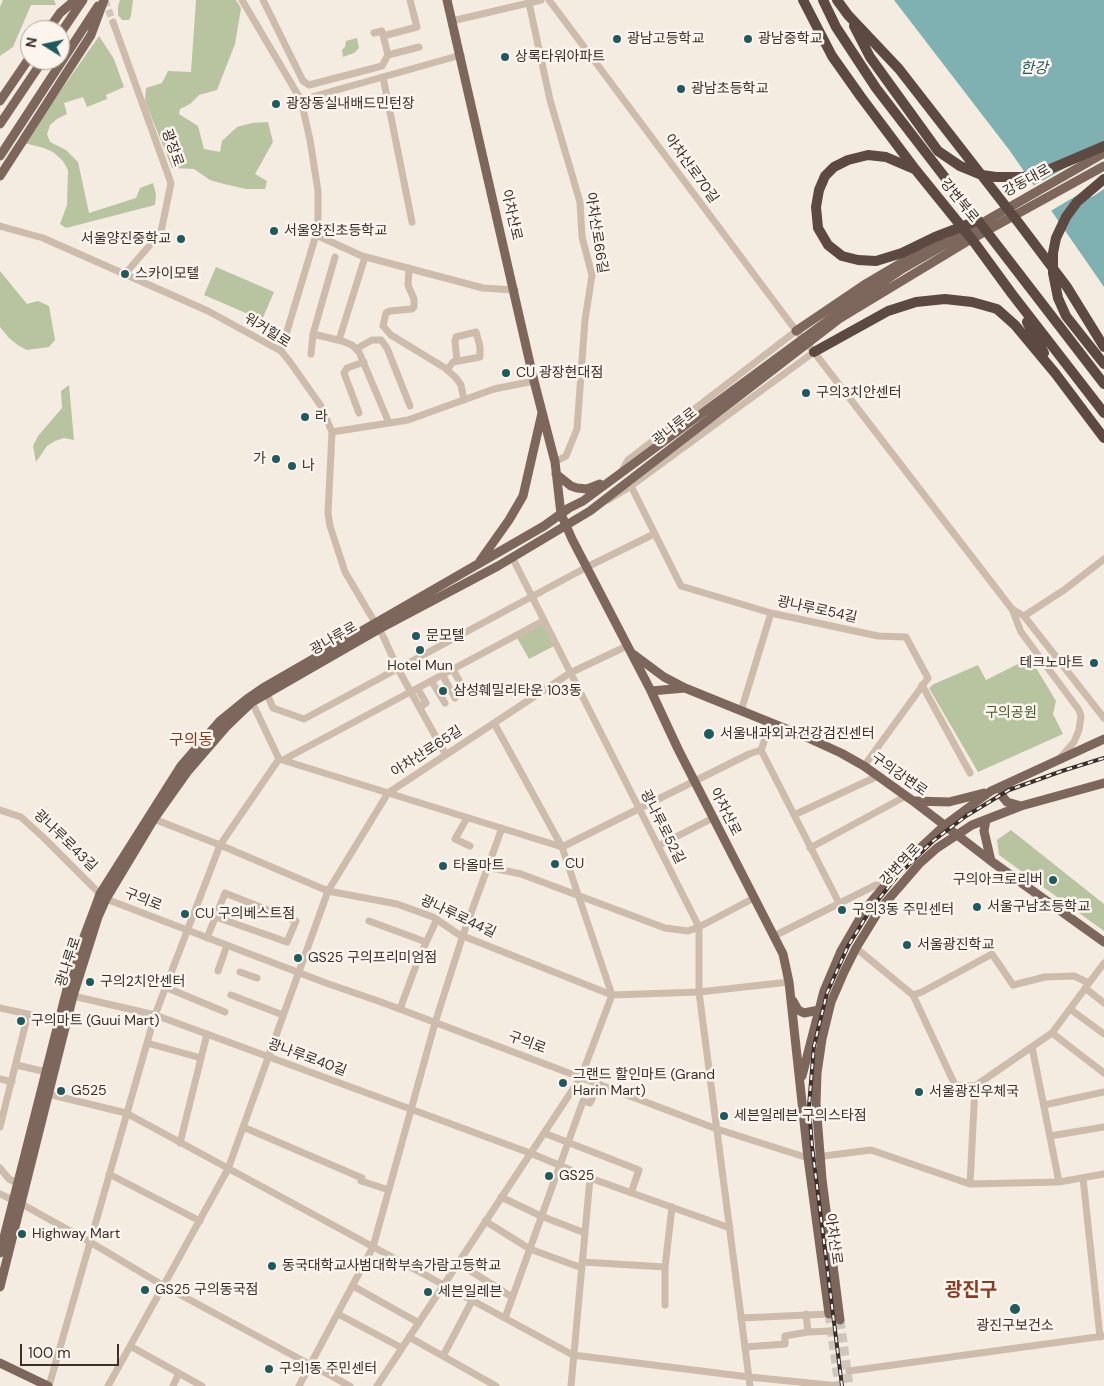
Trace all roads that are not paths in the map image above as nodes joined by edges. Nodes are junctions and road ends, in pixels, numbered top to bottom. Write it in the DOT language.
graph roads {
  1 [pos="75,0"];
  2 [pos="83,0"];
  3 [pos="103,0"];
  4 [pos="242,0"];
  5 [pos="263,0"];
  6 [pos="410,0"];
  7 [pos="447,0"];
  8 [pos="540,0"];
  9 [pos="549,0"];
  10 [pos="803,0"];
  11 [pos="823,0"];
  12 [pos="837,0"];
  13 [pos="528,4"];
  14 [pos="848,15"];
  15 [pos="55,20"];
  16 [pos="69,20"];
  17 [pos="452,21"];
  18 [pos="113,22"];
  19 [pos="374,33"];
  20 [pos="384,36"];
  21 [pos="419,47"];
  22 [pos="388,55"];
  23 [pos="461,55"];
  24 [pos="21,70"];
  25 [pos="36,70"];
  26 [pos="384,77"];
  27 [pos="301,100"];
  28 [pos="0,101"];
  29 [pos="0,124"];
  30 [pos="1104,146"];
  31 [pos="1104,153"];
  32 [pos="0,156"];
  33 [pos="1104,166"];
  34 [pos="915,169"];
  35 [pos="0,176"];
  36 [pos="1104,178"];
  37 [pos="996,214"];
  38 [pos="412,222"];
  39 [pos="974,222"];
  40 [pos="0,228"];
  41 [pos="316,235"];
  42 [pos="966,237"];
  43 [pos="938,238"];
  44 [pos="335,257"];
  45 [pos="365,257"];
  46 [pos="409,268"];
  47 [pos="125,274"];
  48 [pos="515,290"];
  49 [pos="1012,294"];
  50 [pos="796,331"];
  51 [pos="314,334"];
  52 [pos="339,340"];
  53 [pos="1104,347"];
  54 [pos="356,349"];
  55 [pos="281,352"];
  56 [pos="814,352"];
  57 [pos="311,354"];
  58 [pos="457,361"];
  59 [pos="364,362"];
  60 [pos="1104,364"];
  61 [pos="447,370"];
  62 [pos="1055,373"];
  63 [pos="534,381"];
  64 [pos="1104,384"];
  65 [pos="464,400"];
  66 [pos="410,406"];
  67 [pos="542,411"];
  68 [pos="359,413"];
  69 [pos="1104,413"];
  70 [pos="389,423"];
  71 [pos="332,432"];
  72 [pos="1104,438"];
  73 [pos="555,462"];
  74 [pos="556,474"];
  75 [pos="620,474"];
  76 [pos="610,481"];
  77 [pos="631,486"];
  78 [pos="601,504"];
  79 [pos="561,514"];
  80 [pos="566,526"];
  81 [pos="654,534"];
  82 [pos="512,558"];
  83 [pos="1104,559"];
  84 [pos="477,565"];
  85 [pos="587,567"];
  86 [pos="531,597"];
  87 [pos="1012,609"];
  88 [pos="771,613"];
  89 [pos="1024,616"];
  90 [pos="543,621"];
  91 [pos="377,626"];
  92 [pos="629,649"];
  93 [pos="398,669"];
  94 [pos="453,670"];
  95 [pos="570,673"];
  96 [pos="443,676"];
  97 [pos="432,682"];
  98 [pos="922,685"];
  99 [pos="684,688"];
  100 [pos="464,689"];
  101 [pos="415,691"];
  102 [pos="651,692"];
  103 [pos="267,694"];
  104 [pos="455,698"];
  105 [pos="252,702"];
  106 [pos="444,704"];
  107 [pos="742,711"];
  108 [pos="1104,718"];
  109 [pos="494,723"];
  110 [pos="771,723"];
  111 [pos="1104,739"];
  112 [pos="761,750"];
  113 [pos="446,755"];
  114 [pos="282,760"];
  115 [pos="1059,760"];
  116 [pos="864,766"];
  117 [pos="970,773"];
  118 [pos="878,776"];
  119 [pos="694,781"];
  120 [pos="1009,783"];
  121 [pos="1104,783"];
  122 [pos="991,791"];
  123 [pos="388,793"];
  124 [pos="910,798"];
  125 [pos="972,805"];
  126 [pos="1020,806"];
  127 [pos="639,808"];
  128 [pos="0,810"];
  129 [pos="794,815"];
  130 [pos="468,818"];
  131 [pos="713,818"];
  132 [pos="154,819"];
  133 [pos="983,821"];
  134 [pos="945,825"];
  135 [pos="502,828"];
  136 [pos="956,834"];
  137 [pos="220,845"];
  138 [pos="470,846"];
  139 [pos="658,846"];
  140 [pos="562,847"];
  141 [pos="810,848"];
  142 [pos="991,861"];
  143 [pos="487,867"];
  144 [pos="883,886"];
  145 [pos="328,892"];
  146 [pos="103,896"];
  147 [pos="579,897"];
  148 [pos="754,898"];
  149 [pos="839,903"];
  150 [pos="216,917"];
  151 [pos="437,919"];
  152 [pos="369,921"];
  153 [pos="699,928"];
  154 [pos="186,930"];
  155 [pos="463,936"];
  156 [pos="774,936"];
  157 [pos="207,938"];
  158 [pos="426,942"];
  159 [pos="1104,942"];
  160 [pos="227,945"];
  161 [pos="856,948"];
  162 [pos="1104,963"];
  163 [pos="218,971"];
  164 [pos="240,972"];
  165 [pos="299,973"];
  166 [pos="257,978"];
  167 [pos="789,982"];
  168 [pos="1087,986"];
  169 [pos="165,987"];
  170 [pos="699,992"];
  171 [pos="612,994"];
  172 [pos="231,995"];
  173 [pos="73,996"];
  174 [pos="791,996"];
  175 [pos="913,996"];
  176 [pos="1104,1003"];
  177 [pos="0,1008"];
  178 [pos="400,1009"];
  179 [pos="1070,1009"];
  180 [pos="818,1010"];
  181 [pos="224,1012"];
  182 [pos="28,1014"];
  183 [pos="155,1015"];
  184 [pos="283,1016"];
  185 [pos="59,1022"];
  186 [pos="435,1023"];
  187 [pos="1052,1033"];
  188 [pos="207,1034"];
  189 [pos="1104,1034"];
  190 [pos="147,1043"];
  191 [pos="1032,1047"];
  192 [pos="268,1056"];
  193 [pos="201,1058"];
  194 [pos="16,1065"];
  195 [pos="47,1072"];
  196 [pos="1104,1073"];
  197 [pos="581,1077"];
  198 [pos="0,1079"];
  199 [pos="801,1081"];
  200 [pos="12,1082"];
  201 [pos="599,1084"];
  202 [pos="975,1086"];
  203 [pos="1104,1092"];
  204 [pos="48,1094"];
  205 [pos="1044,1104"];
  206 [pos="411,1109"];
  207 [pos="126,1114"];
  208 [pos="816,1116"];
  209 [pos="0,1127"];
  210 [pos="243,1127"];
  211 [pos="1104,1127"];
  212 [pos="717,1129"];
  213 [pos="544,1133"];
  214 [pos="1050,1136"];
  215 [pos="180,1143"];
  216 [pos="568,1143"];
  217 [pos="530,1153"];
  218 [pos="819,1157"];
  219 [pos="808,1158"];
  220 [pos="560,1165"];
  221 [pos="0,1168"];
  222 [pos="228,1169"];
  223 [pos="109,1174"];
  224 [pos="1104,1174"];
  225 [pos="590,1178"];
  226 [pos="1083,1178"];
  227 [pos="1059,1182"];
  228 [pos="18,1183"];
  229 [pos="970,1184"];
  230 [pos="389,1190"];
  231 [pos="631,1193"];
  232 [pos="0,1194"];
  233 [pos="501,1197"];
  234 [pos="17,1202"];
  235 [pos="672,1208"];
  236 [pos="541,1216"];
  237 [pos="200,1221"];
  238 [pos="485,1221"];
  239 [pos="730,1228"];
  240 [pos="585,1233"];
  241 [pos="90,1242"];
  242 [pos="374,1247"];
  243 [pos="530,1249"];
  244 [pos="0,1253"];
  245 [pos="458,1263"];
  246 [pos="582,1265"];
  247 [pos="665,1267"];
  248 [pos="443,1285"];
  249 [pos="164,1286"];
  250 [pos="353,1286"];
  251 [pos="0,1287"];
  252 [pos="512,1297"];
  253 [pos="472,1301"];
  254 [pos="833,1302"];
  255 [pos="665,1305"];
  256 [pos="338,1314"];
  257 [pos="806,1314"];
  258 [pos="830,1314"];
  259 [pos="505,1318"];
  260 [pos="741,1318"];
  261 [pos="840,1320"];
  262 [pos="419,1323"];
  263 [pos="832,1331"];
  264 [pos="808,1332"];
  265 [pos="1102,1336"];
  266 [pos="409,1337"];
  267 [pos="130,1346"];
  268 [pos="745,1347"];
  269 [pos="402,1348"];
  270 [pos="443,1356"];
  271 [pos="573,1356"];
  272 [pos="0,1363"];
  273 [pos="311,1365"];
  274 [pos="849,1371"];
  275 [pos="179,1373"];
  276 [pos="749,1378"];
  277 [pos="34,1383"];
  278 [pos="48,1386"];
  279 [pos="108,1386"];
  280 [pos="172,1386"];
  281 [pos="202,1386"];
  282 [pos="299,1386"];
  283 [pos="350,1386"];
  284 [pos="377,1386"];
  285 [pos="496,1386"];
  286 [pos="571,1386"];
  287 [pos="750,1386"];
  288 [pos="839,1386"];
  1 -- 15 [label="main road"];
  2 -- 16 [label="main road"];
  3 -- 32 [label="main road"];
  3 -- 35 [label="main road"];
  4 -- 27 [label="street"];
  5 -- 22 [label="street"];
  6 -- 20 [label="street"];
  7 -- 17 [label="main road, 아차산로"];
  8 -- 13 [label="street"];
  9 -- 50 [label="street, 아차산로70길"];
  10 -- 34 [label="highway, 강변북로"];
  11 -- 64 [label="highway, 강변북로"];
  12 -- 14 [label="highway"];
  13 -- 17 [label="street"];
  13 -- 73 [label="street, 아차산로66길"];
  14 -- 30 [label="highway"];
  14 -- 53 [label="highway"];
  17 -- 23 [label="main road, 아차산로"];
  18 -- 47 [label="street, 광장로"];
  19 -- 20 [label="street"];
  20 -- 22 [label="street"];
  21 -- 22 [label="street"];
  23 -- 26 [label="street"];
  23 -- 48 [label="main road, 아차산로"];
  24 -- 28 [label="main road"];
  25 -- 29 [label="main road"];
  26 -- 27 [label="street"];
  26 -- 38 [label="street"];
  27 -- 41 [label="street"];
  31 -- 37 [label="main road, 강동대로"];
  33 -- 42 [label="main road, 강동대로"];
  34 -- 43 [label="highway"];
  34 -- 49 [label="highway, 강변북로"];
  36 -- 60 [label="highway"];
  37 -- 39 [label="main road"];
  37 -- 42 [label="main road, 강동대로"];
  39 -- 43 [label="highway"];
  40 -- 47 [label="street, 워커힐로"];
  41 -- 45 [label="street"];
  41 -- 55 [label="street"];
  42 -- 75 [label="main road, 광나루로"];
  42 -- 78 [label="main road, 광나루로"];
  43 -- 50 [label="main road"];
  44 -- 51 [label="street"];
  45 -- 46 [label="street"];
  45 -- 52 [label="street"];
  46 -- 48 [label="street"];
  46 -- 61 [label="street"];
  47 -- 55 [label="street, 워커힐로"];
  48 -- 63 [label="main road, 아차산로"];
  49 -- 62 [label="highway"];
  49 -- 69 [label="highway, 강변북로"];
  50 -- 56 [label="street, 아차산로70길"];
  50 -- 75 [label="street"];
  51 -- 52 [label="street"];
  51 -- 57 [label="street"];
  52 -- 54 [label="street"];
  54 -- 59 [label="street"];
  54 -- 66 [label="street"];
  55 -- 71 [label="street, 워커힐로"];
  56 -- 62 [label="highway"];
  56 -- 77 [label="street"];
  56 -- 87 [label="street, 아차산로70길"];
  58 -- 58 [label="street"];
  58 -- 61 [label="street"];
  59 -- 68 [label="street"];
  59 -- 70 [label="street"];
  61 -- 65 [label="street"];
  62 -- 72 [label="highway"];
  63 -- 65 [label="street"];
  63 -- 67 [label="main road, 아차산로"];
  65 -- 70 [label="street"];
  67 -- 73 [label="main road, 아차산로"];
  67 -- 84 [label="main road"];
  70 -- 71 [label="street"];
  71 -- 91 [label="street, 워커힐로"];
  73 -- 74 [label="main road, 아차산로"];
  74 -- 76 [label="main road"];
  74 -- 79 [label="main road, 아차산로"];
  75 -- 76 [label="main road, 광나루로"];
  76 -- 79 [label="main road, 광나루로"];
  77 -- 78 [label="street"];
  77 -- 81 [label="street, 광나루로54길"];
  78 -- 80 [label="main road, 광나루로"];
  79 -- 80 [label="main road, 아차산로"];
  79 -- 84 [label="main road, 광나루로"];
  80 -- 82 [label="main road, 광나루로"];
  80 -- 85 [label="main road, 아차산로"];
  81 -- 85 [label="street"];
  81 -- 88 [label="street, 광나루로54길"];
  82 -- 86 [label="street, 광나루로52길"];
  82 -- 91 [label="main road, 광나루로"];
  83 -- 89 [label="street"];
  84 -- 91 [label="main road, 광나루로"];
  85 -- 86 [label="street"];
  85 -- 92 [label="main road, 아차산로"];
  86 -- 90 [label="street, 광나루로52길"];
  86 -- 93 [label="street"];
  87 -- 89 [label="street"];
  87 -- 115 [label="street"];
  88 -- 98 [label="street, 광나루로54길"];
  88 -- 107 [label="street"];
  89 -- 108 [label="street"];
  90 -- 94 [label="street"];
  90 -- 95 [label="street, 광나루로52길"];
  91 -- 93 [label="street, 워커힐로"];
  91 -- 103 [label="main road, 광나루로"];
  91 -- 146 [label="main road, 광나루로"];
  92 -- 95 [label="street, 아차산로65길"];
  92 -- 99 [label="main road"];
  92 -- 102 [label="main road, 아차산로"];
  93 -- 101 [label="street, 워커힐로"];
  93 -- 103 [label="street"];
  94 -- 96 [label="street"];
  94 -- 100 [label="street"];
  95 -- 109 [label="street, 아차산로65길"];
  95 -- 127 [label="street, 광나루로52길"];
  96 -- 97 [label="street"];
  96 -- 104 [label="street"];
  97 -- 101 [label="street"];
  97 -- 106 [label="street"];
  98 -- 116 [label="street"];
  98 -- 117 [label="street"];
  99 -- 102 [label="main road, 구의강변로"];
  99 -- 107 [label="main road, 구의강변로"];
  101 -- 113 [label="street, 워커힐로"];
  101 -- 114 [label="street"];
  102 -- 119 [label="main road, 아차산로"];
  103 -- 105 [label="main road, 광나루로"];
  105 -- 114 [label="street"];
  105 -- 132 [label="main road, 광나루로"];
  107 -- 110 [label="main road, 구의강변로"];
  109 -- 113 [label="street, 아차산로65길"];
  109 -- 140 [label="street"];
  110 -- 112 [label="street"];
  110 -- 116 [label="main road, 구의강변로"];
  111 -- 115 [label="main road, 강변역로"];
  112 -- 119 [label="street"];
  112 -- 129 [label="street"];
  113 -- 123 [label="street, 아차산로65길"];
  114 -- 123 [label="street"];
  114 -- 137 [label="street"];
  115 -- 120 [label="main road, 강변역로"];
  116 -- 118 [label="main road, 구의강변로"];
  118 -- 124 [label="main road, 구의강변로"];
  118 -- 129 [label="street"];
  119 -- 127 [label="street"];
  119 -- 131 [label="main road, 아차산로"];
  120 -- 122 [label="main road, 강변역로"];
  120 -- 126 [label="main road"];
  121 -- 126 [label="main road, 강변역로"];
  122 -- 124 [label="main road"];
  122 -- 125 [label="main road, 강변역로"];
  123 -- 130 [label="street"];
  123 -- 145 [label="street, 아차산로65길"];
  124 -- 134 [label="main road, 구의강변로"];
  124 -- 141 [label="street"];
  125 -- 133 [label="main road"];
  125 -- 134 [label="main road, 강변역로"];
  126 -- 133 [label="main road, 강변역로"];
  127 -- 139 [label="street, 광나루로52길"];
  127 -- 140 [label="street"];
  128 -- 146 [label="street, 광나루로43길"];
  129 -- 141 [label="street"];
  130 -- 135 [label="street"];
  130 -- 138 [label="street"];
  131 -- 139 [label="street"];
  131 -- 148 [label="main road, 아차산로"];
  132 -- 137 [label="street, 광나루로44길"];
  132 -- 146 [label="main road, 광나루로"];
  133 -- 136 [label="main road, 강변역로"];
  133 -- 142 [label="main road"];
  134 -- 136 [label="main road, 구의강변로"];
  134 -- 144 [label="main road, 강변역로"];
  135 -- 140 [label="street"];
  135 -- 143 [label="street"];
  136 -- 142 [label="main road, 구의강변로"];
  136 -- 161 [label="main road, 강변역로"];
  137 -- 145 [label="street, 광나루로44길"];
  137 -- 154 [label="street"];
  139 -- 153 [label="street, 광나루로52길"];
  140 -- 147 [label="street"];
  141 -- 149 [label="street"];
  142 -- 159 [label="main road, 구의강변로"];
  143 -- 147 [label="street"];
  143 -- 155 [label="street"];
  144 -- 149 [label="street"];
  144 -- 180 [label="main road, 강변역로"];
  145 -- 151 [label="street, 광나루로44길"];
  145 -- 165 [label="street, 아차산로65길"];
  146 -- 154 [label="street, 구의로"];
  146 -- 173 [label="main road, 광나루로"];
  146 -- 185 [label="main road, 광나루로"];
  147 -- 153 [label="street"];
  147 -- 171 [label="street"];
  148 -- 153 [label="street"];
  148 -- 156 [label="main road, 아차산로"];
  149 -- 156 [label="street"];
  150 -- 150 [label="street"];
  150 -- 157 [label="street"];
  151 -- 155 [label="street, 광나루로44길"];
  151 -- 158 [label="street"];
  152 -- 158 [label="street"];
  153 -- 170 [label="street, 광나루로52길"];
  154 -- 157 [label="street, 구의로"];
  154 -- 169 [label="street"];
  155 -- 171 [label="street, 광나루로44길"];
  155 -- 186 [label="street"];
  156 -- 167 [label="main road, 아차산로"];
  157 -- 160 [label="street, 구의로"];
  158 -- 178 [label="street"];
  160 -- 163 [label="street"];
  160 -- 165 [label="street, 구의로"];
  161 -- 175 [label="street"];
  161 -- 208 [label="main road, 강변역로"];
  162 -- 168 [label="street"];
  164 -- 166 [label="street"];
  165 -- 178 [label="street, 구의로"];
  165 -- 184 [label="street, 아차산로65길"];
  167 -- 170 [label="street, 광나루로44길"];
  167 -- 174 [label="main road, 아차산로"];
  168 -- 175 [label="street"];
  168 -- 176 [label="street"];
  168 -- 179 [label="street"];
  169 -- 181 [label="street"];
  169 -- 183 [label="street"];
  170 -- 171 [label="street, 광나루로44길"];
  170 -- 212 [label="street, 광나루로52길"];
  171 -- 197 [label="street"];
  172 -- 184 [label="street"];
  173 -- 183 [label="street, 광나루로40길"];
  173 -- 204 [label="main road, 광나루로"];
  174 -- 180 [label="main road"];
  174 -- 199 [label="main road, 아차산로"];
  175 -- 202 [label="street"];
  177 -- 182 [label="street"];
  178 -- 186 [label="street, 구의로"];
  179 -- 187 [label="street"];
  179 -- 189 [label="street"];
  180 -- 199 [label="main road, 강변역로"];
  182 -- 185 [label="street"];
  182 -- 194 [label="street"];
  183 -- 188 [label="street, 광나루로40길"];
  183 -- 190 [label="street"];
  184 -- 192 [label="street, 아차산로65길"];
  185 -- 195 [label="main road, 광나루로"];
  186 -- 197 [label="street, 구의로"];
  186 -- 206 [label="street"];
  187 -- 191 [label="street"];
  187 -- 196 [label="street"];
  188 -- 192 [label="street, 광나루로40길"];
  188 -- 193 [label="street"];
  190 -- 193 [label="street"];
  190 -- 207 [label="street"];
  191 -- 202 [label="street"];
  191 -- 205 [label="street"];
  192 -- 206 [label="street, 광나루로40길"];
  192 -- 210 [label="street, 아차산로65길"];
  193 -- 215 [label="street"];
  194 -- 195 [label="street"];
  194 -- 200 [label="street"];
  195 -- 228 [label="main road, 광나루로"];
  197 -- 201 [label="street, 구의로"];
  197 -- 213 [label="street"];
  198 -- 200 [label="street"];
  199 -- 208 [label="main road, 아차산로"];
  199 -- 219 [label="main road, 아차산로"];
  200 -- 209 [label="street"];
  201 -- 212 [label="street, 구의로"];
  201 -- 216 [label="street"];
  202 -- 229 [label="street"];
  203 -- 205 [label="street"];
  204 -- 207 [label="street"];
  204 -- 234 [label="main road, 광나루로"];
  205 -- 214 [label="street"];
  206 -- 217 [label="street, 광나루로40길"];
  206 -- 230 [label="street"];
  207 -- 215 [label="street"];
  207 -- 223 [label="street"];
  208 -- 218 [label="main road, 강변역로"];
  210 -- 222 [label="street, 아차산로65길"];
  210 -- 230 [label="street"];
  211 -- 214 [label="street"];
  212 -- 219 [label="street, 구의로"];
  212 -- 239 [label="street, 광나루로52길"];
  213 -- 216 [label="street"];
  213 -- 217 [label="street"];
  214 -- 227 [label="street"];
  215 -- 222 [label="street"];
  216 -- 220 [label="street"];
  216 -- 231 [label="street"];
  217 -- 220 [label="street, 광나루로40길"];
  217 -- 233 [label="street"];
  218 -- 219 [label="street, 구의로"];
  218 -- 229 [label="street, 구의로"];
  218 -- 254 [label="main road, 아차산로"];
  219 -- 254 [label="main road, 아차산로"];
  220 -- 225 [label="street, 광나루로40길"];
  220 -- 236 [label="street"];
  221 -- 228 [label="street"];
  222 -- 237 [label="street, 아차산로65길"];
  222 -- 242 [label="street"];
  223 -- 237 [label="street"];
  223 -- 241 [label="street"];
  224 -- 226 [label="street"];
  225 -- 231 [label="street, 광나루로40길"];
  225 -- 240 [label="street"];
  226 -- 227 [label="street"];
  226 -- 265 [label="street"];
  227 -- 229 [label="street"];
  228 -- 234 [label="main road, 광나루로"];
  230 -- 242 [label="street"];
  231 -- 235 [label="street, 광나루로40길"];
  232 -- 234 [label="street"];
  233 -- 236 [label="street"];
  233 -- 238 [label="street"];
  234 -- 241 [label="street"];
  234 -- 244 [label="main road, 광나루로"];
  234 -- 251 [label="main road, 광나루로"];
  235 -- 239 [label="street, 광나루로40길"];
  235 -- 247 [label="street"];
  236 -- 240 [label="street"];
  236 -- 243 [label="street"];
  237 -- 249 [label="street, 아차산로65길"];
  238 -- 243 [label="street"];
  238 -- 245 [label="street"];
  239 -- 260 [label="street, 광나루로52길"];
  240 -- 246 [label="street"];
  241 -- 249 [label="street"];
  241 -- 278 [label="street"];
  242 -- 248 [label="street"];
  242 -- 250 [label="street"];
  243 -- 246 [label="street"];
  243 -- 252 [label="street"];
  245 -- 248 [label="street"];
  245 -- 252 [label="street"];
  246 -- 247 [label="street"];
  246 -- 271 [label="street"];
  247 -- 255 [label="street"];
  248 -- 253 [label="street"];
  248 -- 262 [label="street"];
  249 -- 267 [label="street, 아차산로65길"];
  249 -- 273 [label="street"];
  250 -- 256 [label="street"];
  250 -- 262 [label="street"];
  252 -- 259 [label="street"];
  253 -- 259 [label="street"];
  253 -- 270 [label="street"];
  254 -- 258 [label="main road, 아차산로"];
  254 -- 261 [label="main road, 아차산로"];
  256 -- 269 [label="street"];
  256 -- 273 [label="street"];
  257 -- 258 [label="street, 아차산로"];
  257 -- 260 [label="street, 아차산로"];
  257 -- 264 [label="street"];
  259 -- 271 [label="street"];
  260 -- 268 [label="street, 광나루로52길"];
  262 -- 266 [label="street"];
  263 -- 264 [label="street"];
  264 -- 268 [label="street"];
  265 -- 274 [label="street"];
  266 -- 269 [label="street"];
  266 -- 270 [label="street"];
  267 -- 275 [label="street"];
  267 -- 279 [label="street, 아차산로65길"];
  268 -- 276 [label="street, 광나루로52길"];
  269 -- 284 [label="street"];
  270 -- 285 [label="street"];
  271 -- 276 [label="street"];
  271 -- 286 [label="street"];
  272 -- 277 [label="main road"];
  273 -- 282 [label="street"];
  273 -- 283 [label="street"];
  275 -- 280 [label="street"];
  275 -- 281 [label="street"];
  276 -- 287 [label="street, 광나루로52길"];
  276 -- 288 [label="street"];
  277 -- 278 [label="main road"];
}
